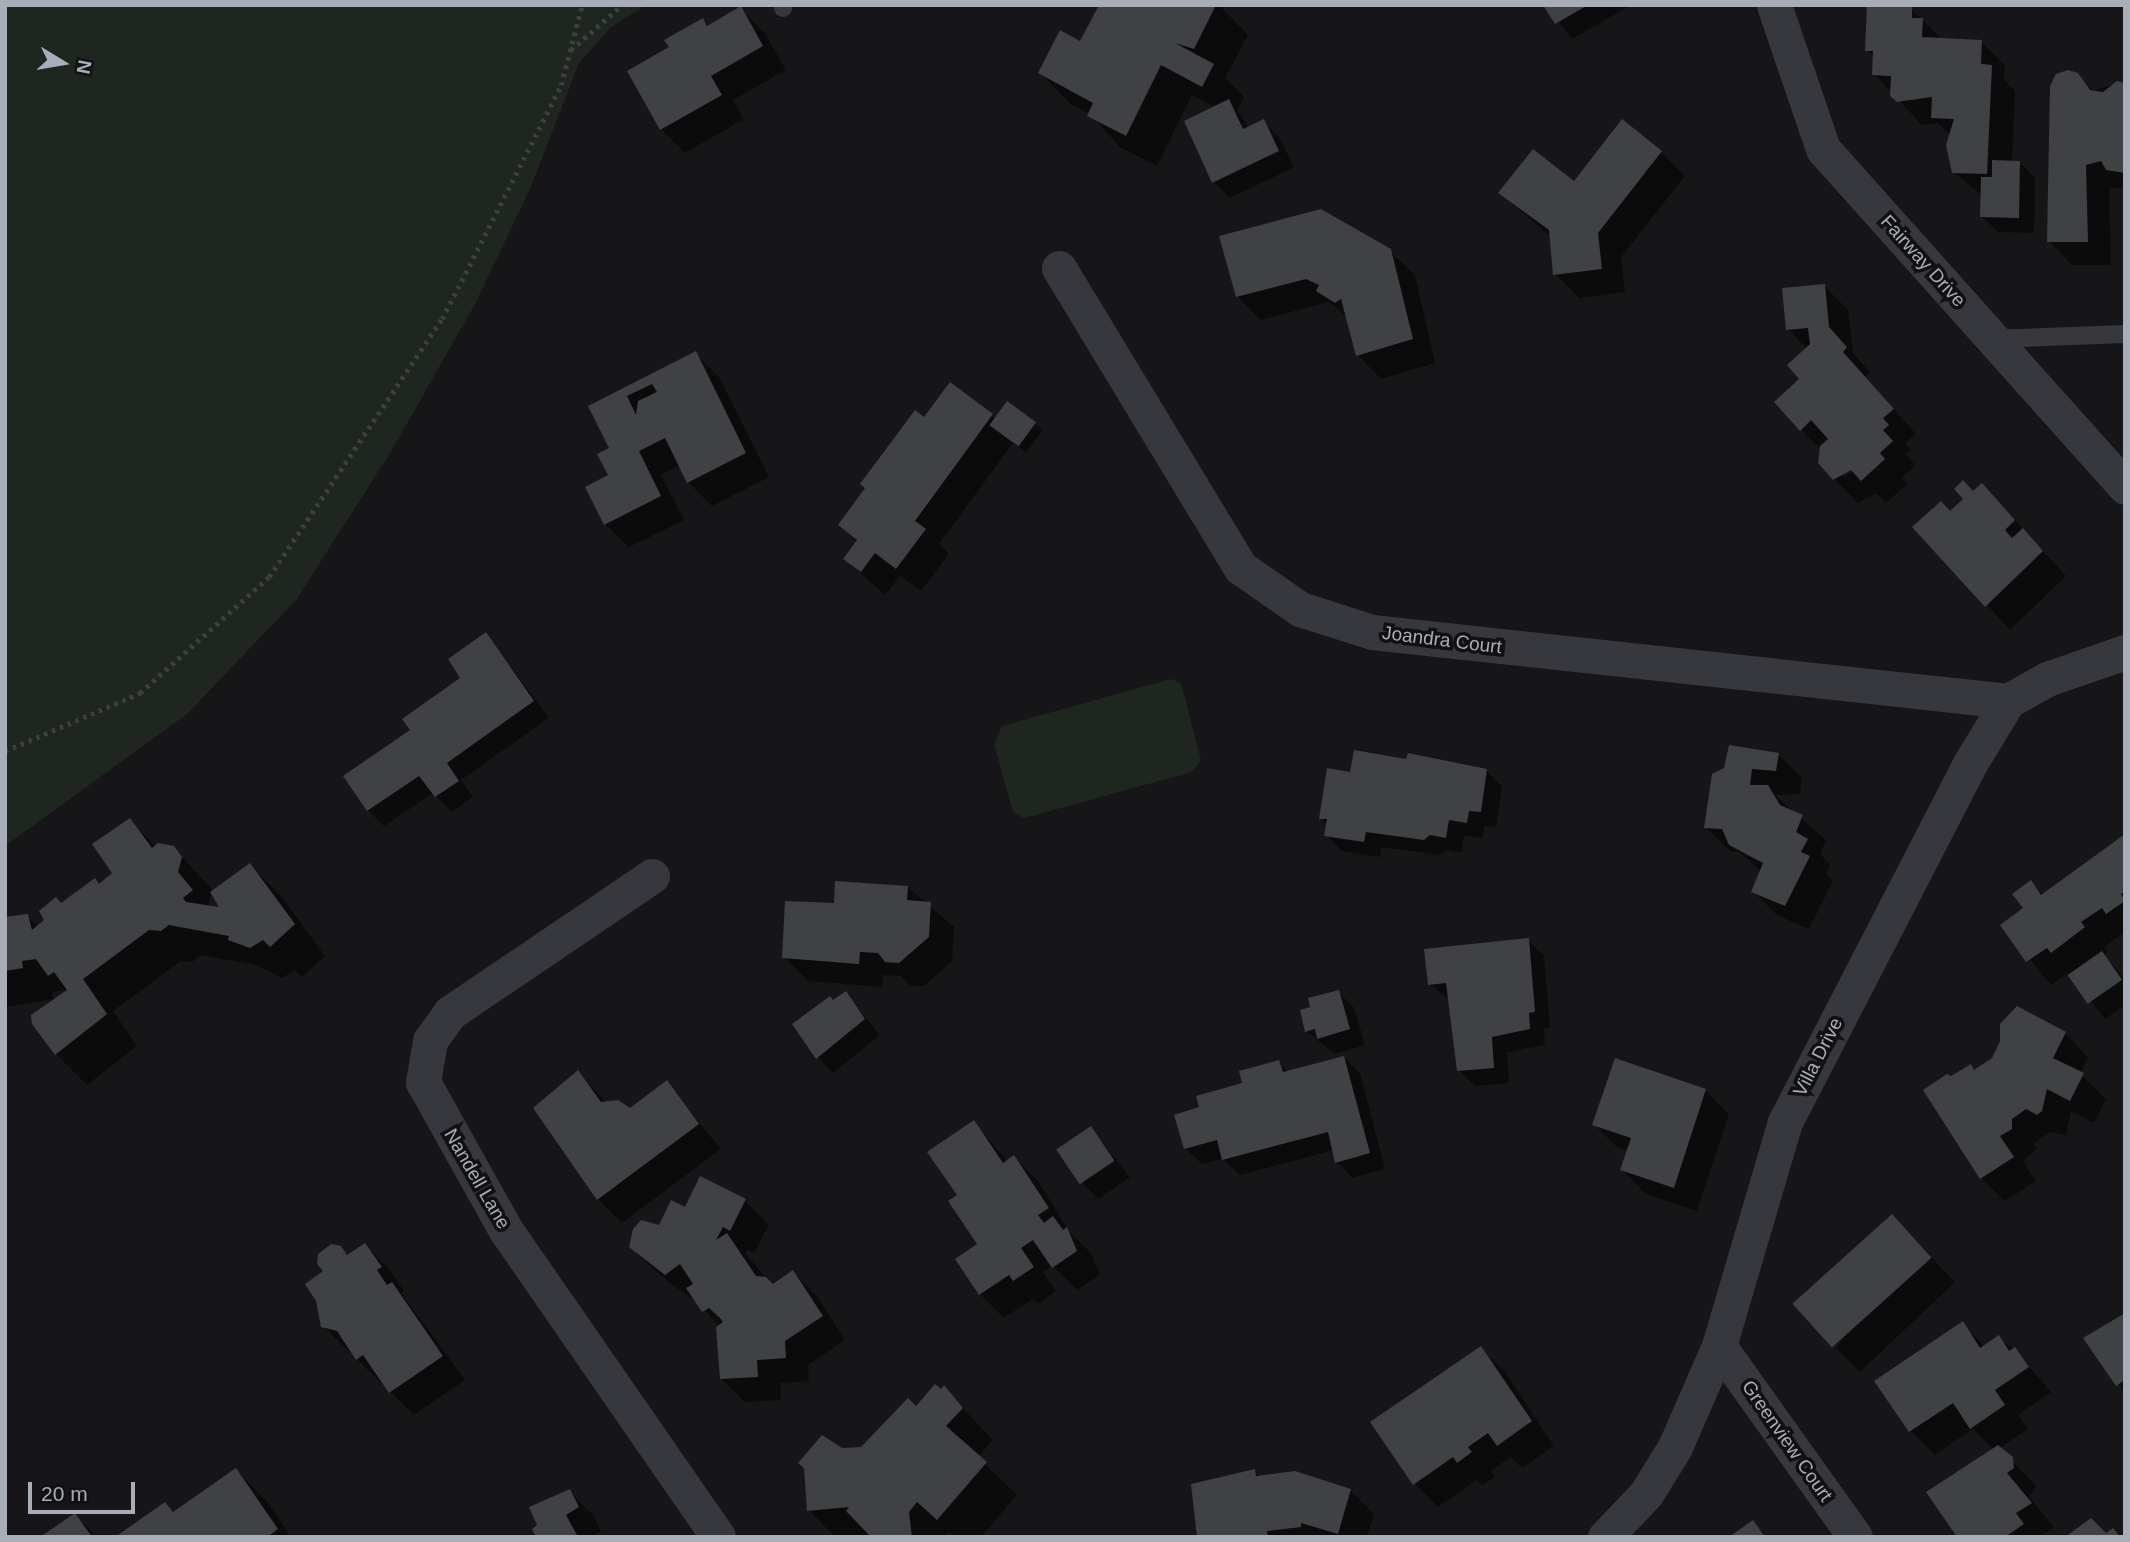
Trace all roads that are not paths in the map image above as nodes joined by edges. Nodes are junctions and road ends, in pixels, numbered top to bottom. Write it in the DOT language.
graph roads {
  1 [pos="1774,5"];
  2 [pos="1059,268"];
  3 [pos="2125,334"];
  4 [pos="1993,340"];
  5 [pos="2125,487"];
  6 [pos="2125,652"];
  7 [pos="2008,701"];
  8 [pos="652,876"];
  9 [pos="1719,1346"];
  10 [pos="718,1537"];
  11 [pos="1605,1537"];
  12 [pos="1854,1537"];
  1 -- 4 [label="street, Fairway Drive"];
  2 -- 7 [label="street, Joandra Court"];
  3 -- 4 [label="lane"];
  4 -- 5 [label="street, Fairway Drive"];
  6 -- 7 [label="street, Villa Drive"];
  7 -- 9 [label="street, Villa Drive"];
  8 -- 10 [label="street, Nandell Lane"];
  9 -- 11 [label="street, Villa Drive"];
  9 -- 12 [label="street, Greenview Court"];
}
